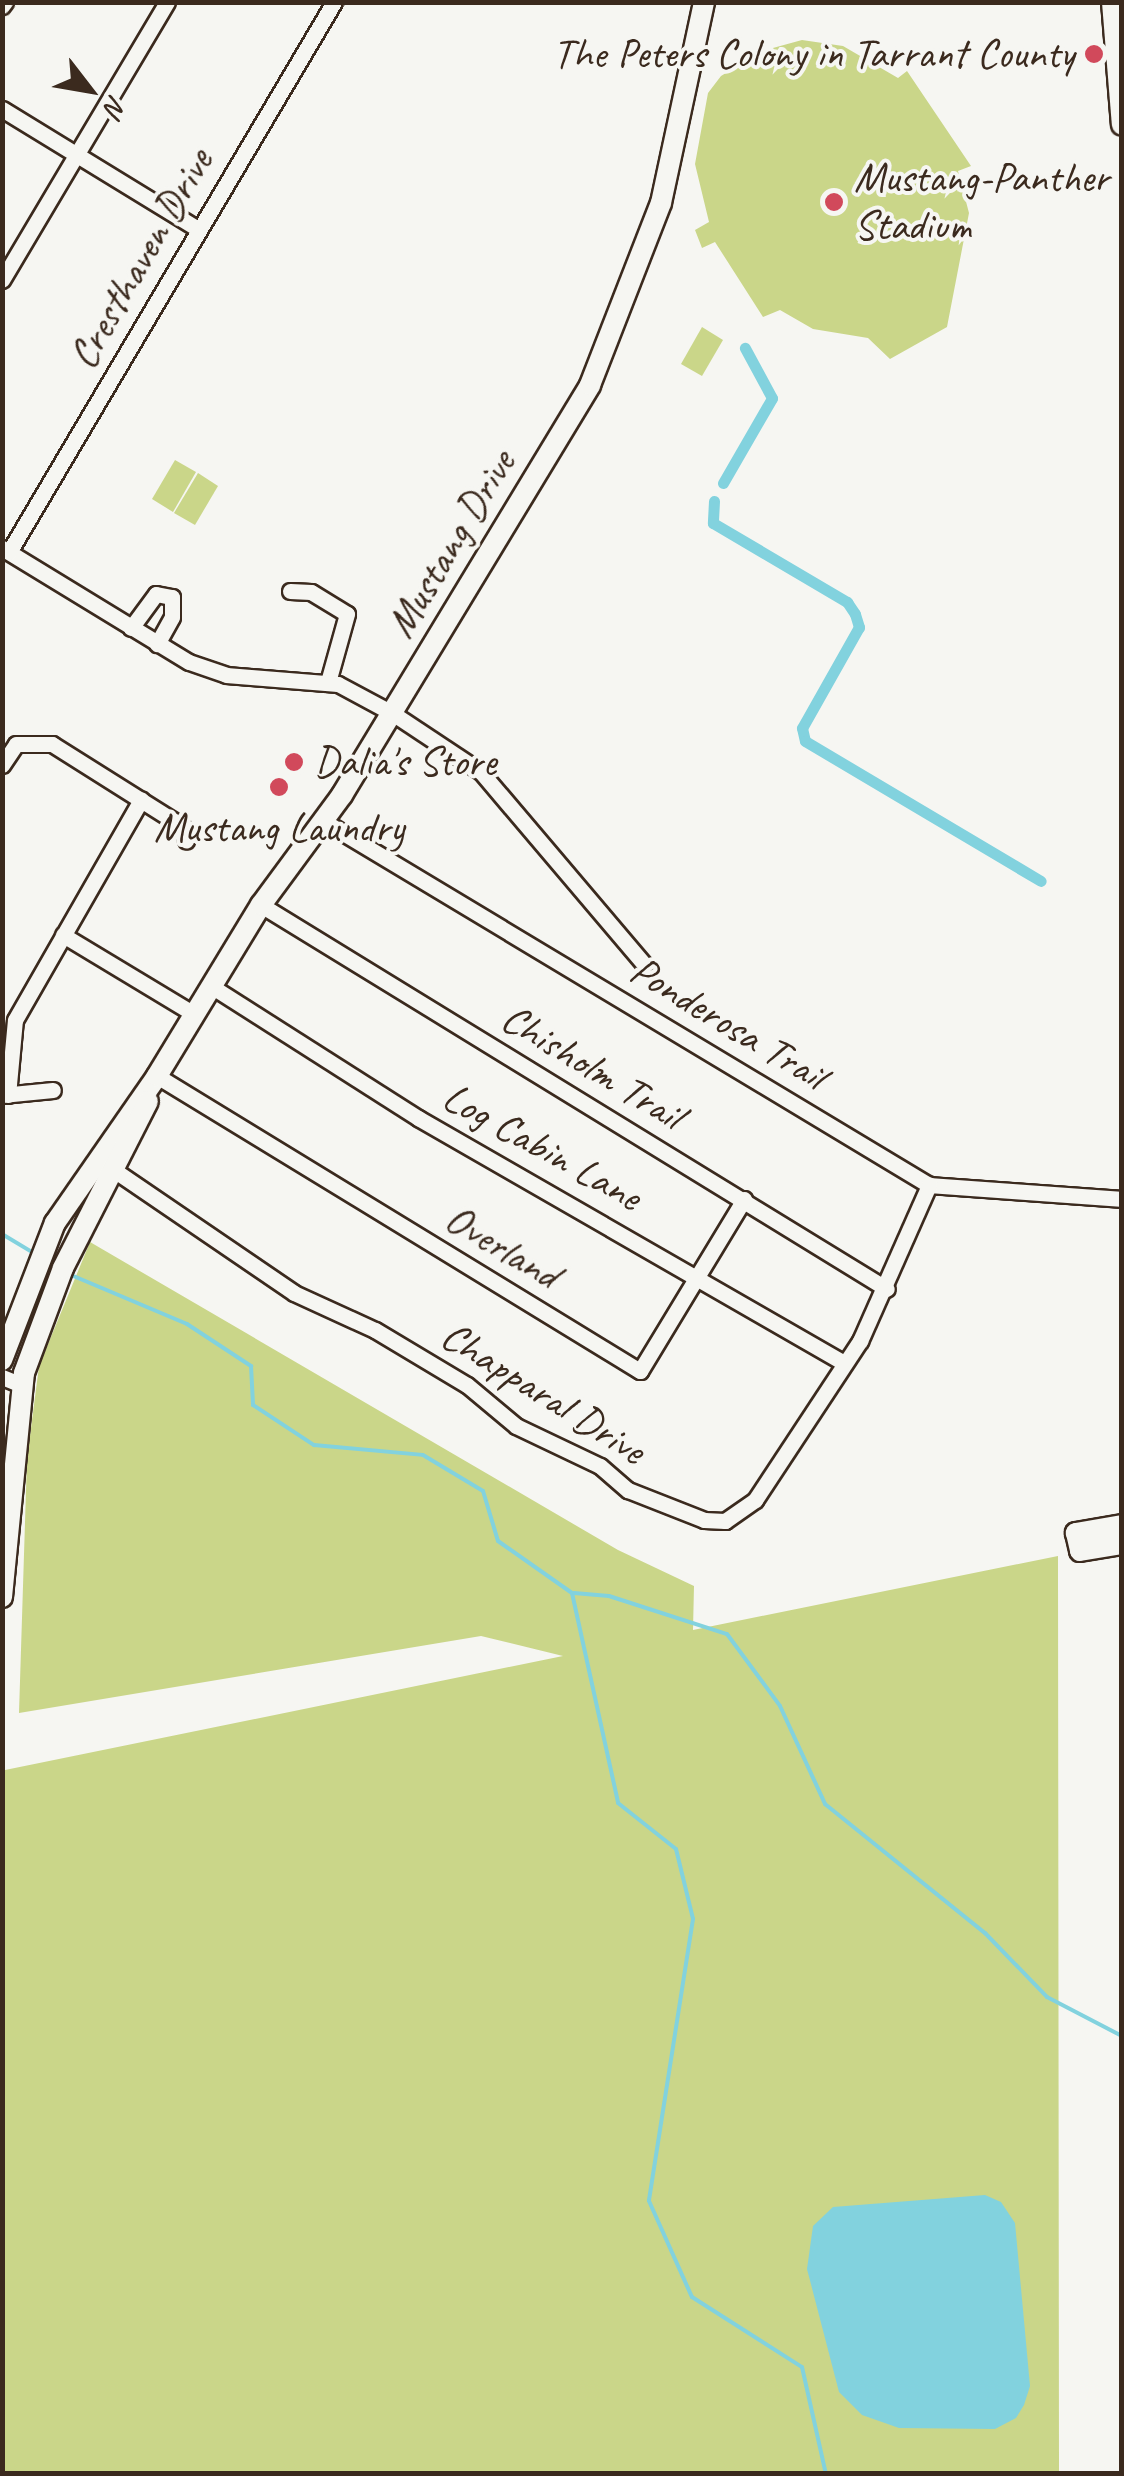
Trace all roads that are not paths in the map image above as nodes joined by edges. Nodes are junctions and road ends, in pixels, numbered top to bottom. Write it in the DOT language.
graph roads {
  1 [pos="168,2"];
  2 [pos="334,2"];
  3 [pos="704,2"];
  4 [pos="1112,2"];
  5 [pos="2,109"];
  6 [pos="1122,125"];
  7 [pos="77,154"];
  8 [pos="198,229"];
  9 [pos="2,280"];
  10 [pos="6,550"];
  11 [pos="290,591"];
  12 [pos="132,628"];
  13 [pos="157,644"];
  14 [pos="328,682"];
  15 [pos="392,713"];
  16 [pos="2,765"];
  17 [pos="142,800"];
  18 [pos="325,822"];
  19 [pos="186,840"];
  20 [pos="262,905"];
  21 [pos="62,935"];
  22 [pos="644,964"];
  23 [pos="211,986"];
  24 [pos="194,1014"];
  25 [pos="157,1076"];
  26 [pos="53,1090"];
  27 [pos="5,1095"];
  28 [pos="104,1164"];
  29 [pos="929,1185"];
  30 [pos="1122,1199"];
  31 [pos="744,1200"];
  32 [pos="697,1274"];
  33 [pos="887,1289"];
  34 [pos="2,1360"];
  35 [pos="844,1362"];
  36 [pos="12,1381"];
  37 [pos="1122,1525"];
  38 [pos="1122,1544"];
  39 [pos="2,1597"];
  1 -- 7 [label="street"];
  2 -- 8 [label="street, Cresthaven Drive"];
  3 -- 15 [label="main road, Mustang Drive"];
  4 -- 6 [label="main road"];
  5 -- 7 [label="street"];
  7 -- 8 [label="street"];
  7 -- 9 [label="street"];
  8 -- 10 [label="street, Cresthaven Drive"];
  10 -- 12 [label="street"];
  11 -- 14 [label="street"];
  12 -- 13 [label="street"];
  12 -- 13 [label="street"];
  13 -- 14 [label="street"];
  14 -- 15 [label="street"];
  15 -- 18 [label="main road, Mustang Drive"];
  15 -- 22 [label="street"];
  16 -- 17 [label="street"];
  17 -- 19 [label="street"];
  17 -- 21 [label="street"];
  18 -- 20 [label="main road, Mustang Drive"];
  18 -- 29 [label="street, Ponderosa Trail"];
  20 -- 23 [label="main road, Mustang Drive"];
  20 -- 31 [label="street, Chisholm Trail"];
  21 -- 24 [label="street"];
  21 -- 27 [label="street"];
  23 -- 24 [label="main road, Mustang Drive"];
  23 -- 32 [label="street, Log Cabin Lane"];
  24 -- 25 [label="main road, Mustang Drive"];
  25 -- 28 [label="main road, Mustang Drive"];
  25 -- 32 [label="street, Overland"];
  26 -- 27 [label="street"];
  28 -- 34 [label="main road, Mustang Drive"];
  28 -- 35 [label="street, Chapparal Drive"];
  28 -- 36 [label="main road, Mustang Drive"];
  29 -- 30 [label="street, Ponderosa Trail"];
  29 -- 33 [label="street, Chapparal Drive"];
  31 -- 32 [label="street, Overland"];
  31 -- 33 [label="street, Chisholm Trail"];
  32 -- 35 [label="street, Log Cabin Lane"];
  33 -- 35 [label="street, Chapparal Drive"];
  36 -- 39 [label="main road, Mustang Drive"];
  37 -- 38 [label="main road"];
}
